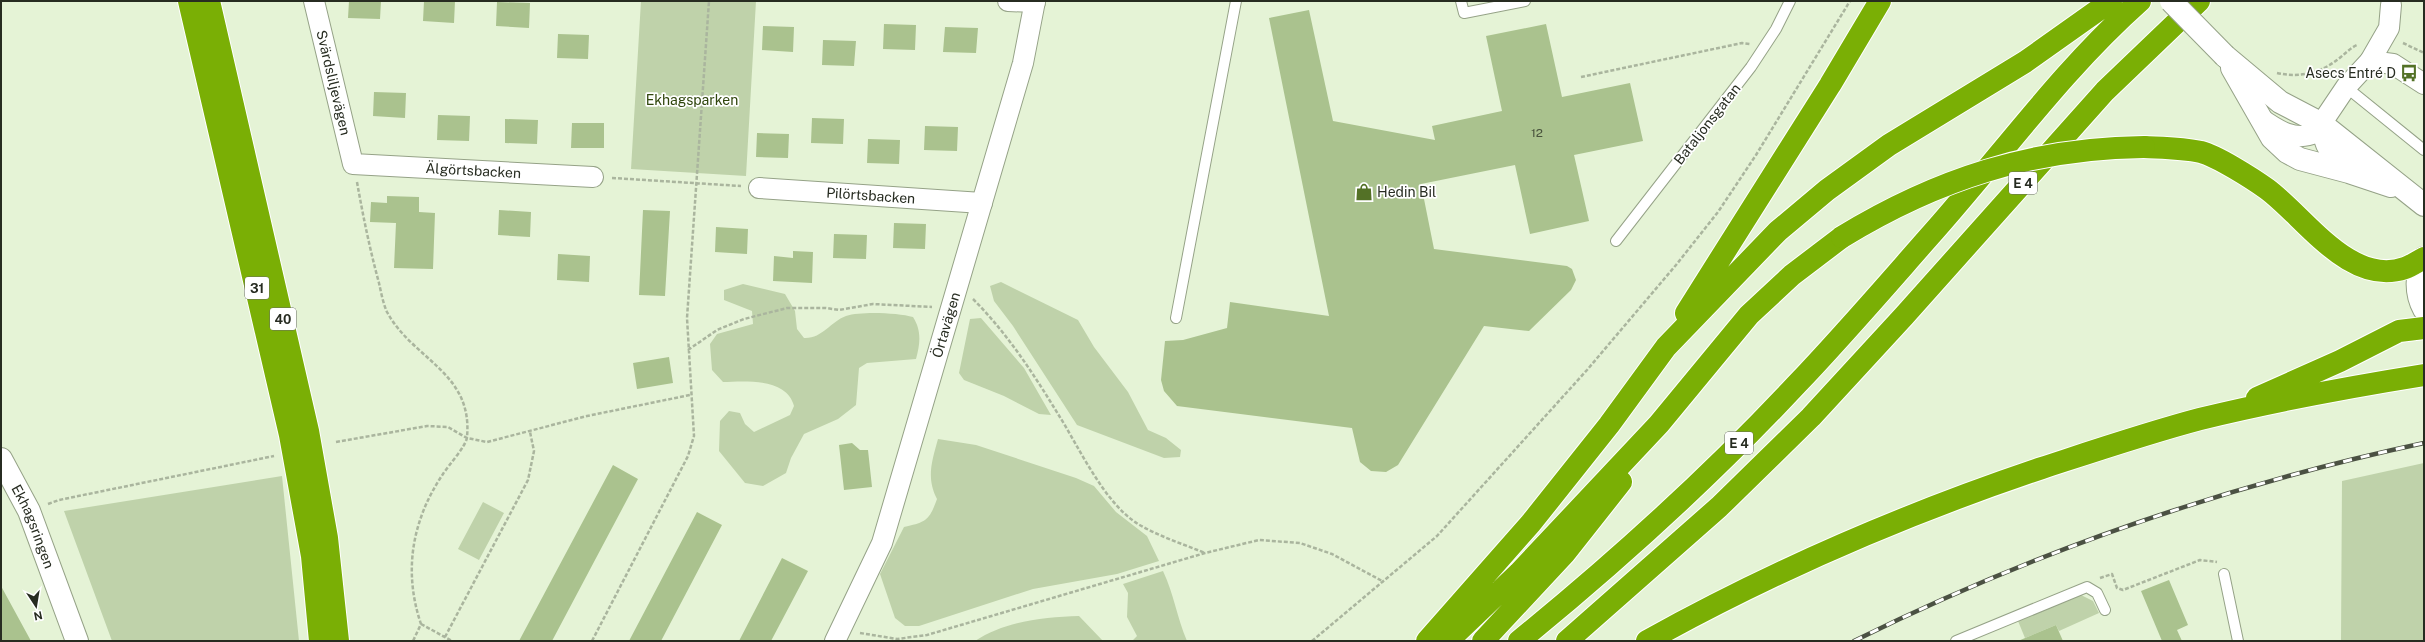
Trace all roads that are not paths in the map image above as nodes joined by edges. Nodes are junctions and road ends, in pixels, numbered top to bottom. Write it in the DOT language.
graph roads {
  1 [pos="189,1"];
  2 [pos="209,1"];
  3 [pos="314,1"];
  4 [pos="1008,1"];
  5 [pos="1236,1"];
  6 [pos="1461,1"];
  7 [pos="1525,1"];
  8 [pos="1790,1"];
  9 [pos="1880,1"];
  10 [pos="2111,1"];
  11 [pos="2140,1"];
  12 [pos="2171,1"];
  13 [pos="2199,1"];
  14 [pos="1035,2"];
  15 [pos="2391,5"];
  16 [pos="2225,56"];
  17 [pos="2370,61"];
  18 [pos="2424,84"];
  19 [pos="2346,87"];
  20 [pos="2258,117"];
  21 [pos="2322,124"];
  22 [pos="2424,150"];
  23 [pos="353,164"];
  24 [pos="2349,172"];
  25 [pos="593,177"];
  26 [pos="760,188"];
  27 [pos="2408,191"];
  28 [pos="982,203"];
  29 [pos="2424,205"];
  30 [pos="1616,241"];
  31 [pos="2424,258"];
  32 [pos="2424,309"];
  33 [pos="1176,318"];
  34 [pos="2424,328"];
  35 [pos="1666,347"];
  36 [pos="2424,375"];
  37 [pos="2202,419"];
  38 [pos="1659,424"];
  39 [pos="4,468"];
  40 [pos="2224,574"];
  41 [pos="2105,610"];
  42 [pos="839,634"];
  43 [pos="1975,637"];
  44 [pos="77,641"];
  45 [pos="320,641"];
  46 [pos="338,641"];
  47 [pos="1427,641"];
  48 [pos="1448,641"];
  49 [pos="1484,641"];
  50 [pos="1519,641"];
  51 [pos="1567,641"];
  52 [pos="1647,641"];
  53 [pos="1956,641"];
  54 [pos="2238,641"];
  1 -- 45 [label="highway, 31"];
  2 -- 46 [label="highway, 40"];
  3 -- 23 [label="street, Svärdsliljevägen"];
  4 -- 14 [label="street"];
  5 -- 33 [label="lane"];
  6 -- 7 [label="lane"];
  8 -- 30 [label="lane, Bataljonsgatan"];
  9 -- 35 [label="highway"];
  10 -- 35 [label="highway"];
  11 -- 50 [label="highway, E 4"];
  12 -- 16 [label="street, bridge"];
  13 -- 51 [label="highway, E 4"];
  14 -- 28 [label="street, Örtavägen"];
  15 -- 17 [label="street"];
  16 -- 20 [label="street"];
  16 -- 21 [label="street"];
  17 -- 18 [label="street"];
  17 -- 19 [label="street"];
  19 -- 21 [label="street"];
  19 -- 22 [label="lane"];
  20 -- 21 [label="street"];
  20 -- 24 [label="street"];
  21 -- 24 [label="street"];
  21 -- 27 [label="street"];
  23 -- 25 [label="street, Älgörtsbacken"];
  24 -- 27 [label="street"];
  26 -- 28 [label="street, Pilörtsbacken"];
  27 -- 29 [label="street"];
  28 -- 42 [label="street, Örtavägen"];
  31 -- 32 [label="street"];
  31 -- 38 [label="highway, bridge"];
  34 -- 37 [label="highway"];
  35 -- 47 [label="highway"];
  36 -- 37 [label="highway"];
  37 -- 52 [label="highway"];
  38 -- 48 [label="highway"];
  38 -- 49 [label="highway"];
  39 -- 44 [label="street, Ekhagsringen"];
  40 -- 54 [label="lane"];
  41 -- 43 [label="lane"];
  43 -- 53 [label="lane"];
}
